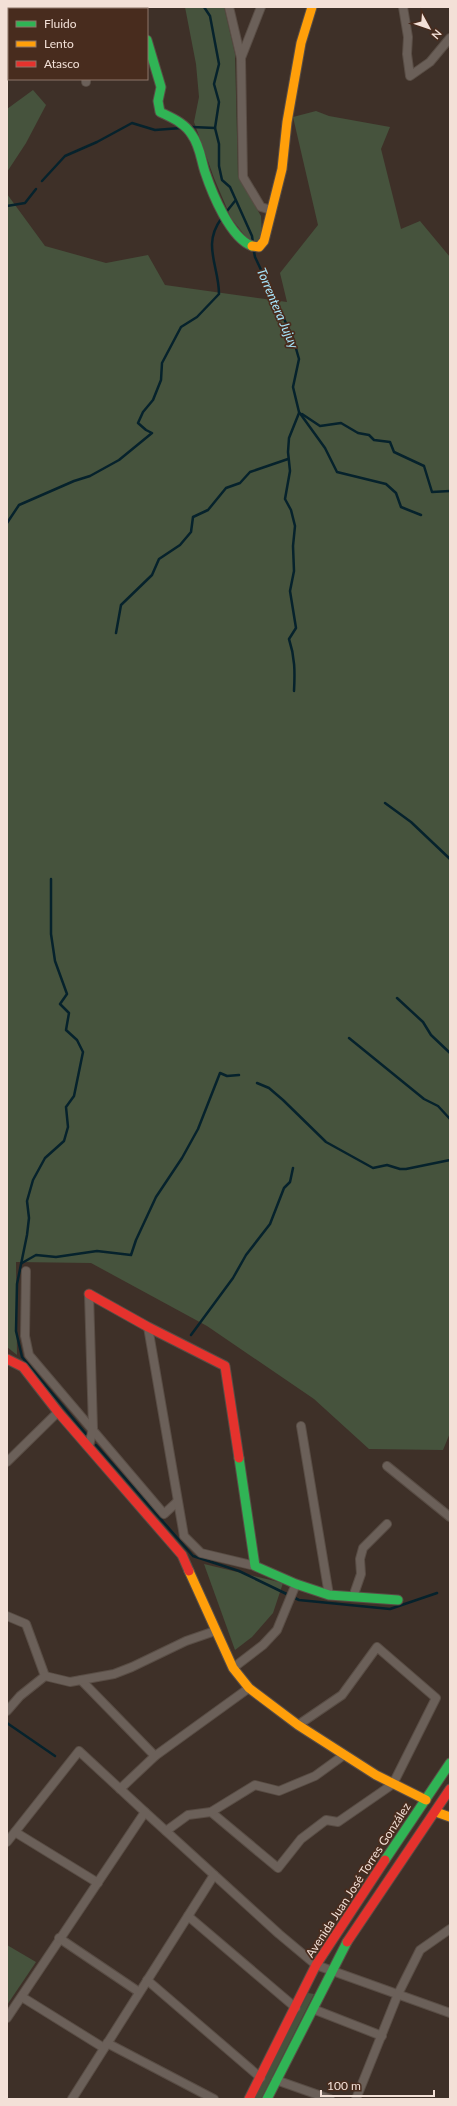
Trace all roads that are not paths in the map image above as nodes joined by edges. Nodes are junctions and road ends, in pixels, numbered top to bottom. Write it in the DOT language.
graph roads {
  1 [pos="229,7"];
  2 [pos="260,7"];
  3 [pos="312,7"];
  4 [pos="402,7"];
  5 [pos="450,38"];
  6 [pos="148,43"];
  7 [pos="241,58"];
  8 [pos="271,210"];
  9 [pos="26,1271"];
  10 [pos="89,1294"];
  11 [pos="148,1327"];
  12 [pos="7,1359"];
  13 [pos="58,1412"];
  14 [pos="301,1426"];
  15 [pos="93,1430"];
  16 [pos="89,1446"];
  17 [pos="7,1462"];
  18 [pos="387,1466"];
  19 [pos="177,1502"];
  20 [pos="450,1517"];
  21 [pos="387,1524"];
  22 [pos="255,1566"];
  23 [pos="296,1584"];
  24 [pos="329,1595"];
  25 [pos="353,1596"];
  26 [pos="398,1600"];
  27 [pos="7,1616"];
  28 [pos="216,1631"];
  29 [pos="233,1668"];
  30 [pos="45,1676"];
  31 [pos="81,1680"];
  32 [pos="249,1688"];
  33 [pos="7,1711"];
  34 [pos="298,1725"];
  35 [pos="344,1755"];
  36 [pos="155,1756"];
  37 [pos="450,1763"];
  38 [pos="393,1784"];
  39 [pos="120,1789"];
  40 [pos="450,1789"];
  41 [pos="426,1800"];
  42 [pos="145,1812"];
  43 [pos="211,1812"];
  44 [pos="436,1812"];
  45 [pos="450,1817"];
  46 [pos="166,1831"];
  47 [pos="16,1832"];
  48 [pos="7,1842"];
  49 [pos="214,1875"];
  50 [pos="98,1883"];
  51 [pos="188,1916"];
  52 [pos="450,1929"];
  53 [pos="59,1938"];
  54 [pos="316,1965"];
  55 [pos="333,1970"];
  56 [pos="147,1980"];
  57 [pos="139,1992"];
  58 [pos="398,1994"];
  59 [pos="22,1997"];
  60 [pos="296,2008"];
  61 [pos="313,2009"];
  62 [pos="450,2014"];
  63 [pos="7,2018"];
  64 [pos="382,2036"];
  65 [pos="105,2045"];
  66 [pos="261,2078"];
  67 [pos="276,2080"];
  68 [pos="72,2099"];
  69 [pos="214,2099"];
  70 [pos="249,2099"];
  71 [pos="266,2099"];
  72 [pos="330,2099"];
  73 [pos="356,2099"];
  1 -- 7 [label="street"];
  2 -- 7 [label="street"];
  3 -- 8 [label="street"];
  4 -- 5 [label="street"];
  6 -- 8 [label="street"];
  7 -- 8 [label="street"];
  9 -- 15 [label="street"];
  10 -- 11 [label="street"];
  10 -- 15 [label="street"];
  11 -- 19 [label="street"];
  11 -- 22 [label="street"];
  12 -- 13 [label="street"];
  13 -- 16 [label="street"];
  13 -- 17 [label="street"];
  14 -- 24 [label="street"];
  15 -- 16 [label="street"];
  15 -- 19 [label="street"];
  16 -- 28 [label="street"];
  18 -- 20 [label="street"];
  19 -- 22 [label="street"];
  21 -- 25 [label="street"];
  22 -- 23 [label="street"];
  23 -- 24 [label="street"];
  23 -- 29 [label="street"];
  24 -- 25 [label="street"];
  25 -- 26 [label="street"];
  27 -- 30 [label="street"];
  28 -- 29 [label="street"];
  28 -- 31 [label="street"];
  29 -- 32 [label="street"];
  30 -- 31 [label="street"];
  30 -- 33 [label="street"];
  31 -- 36 [label="street"];
  32 -- 34 [label="street"];
  32 -- 36 [label="street"];
  34 -- 35 [label="street"];
  34 -- 38 [label="street"];
  35 -- 38 [label="street"];
  35 -- 43 [label="street"];
  36 -- 39 [label="street"];
  37 -- 41 [label="street, Avenida Juan José Torres González"];
  38 -- 41 [label="street"];
  38 -- 43 [label="street"];
  39 -- 42 [label="street"];
  39 -- 47 [label="street"];
  40 -- 44 [label="street, Avenida Juan José Torres González"];
  41 -- 54 [label="street, Avenida Juan José Torres González"];
  42 -- 46 [label="street"];
  42 -- 50 [label="street"];
  43 -- 46 [label="street"];
  44 -- 45 [label="street"];
  44 -- 55 [label="street, Avenida Juan José Torres González"];
  46 -- 49 [label="street"];
  47 -- 48 [label="street"];
  47 -- 50 [label="street"];
  49 -- 51 [label="street"];
  49 -- 54 [label="street"];
  50 -- 53 [label="street"];
  51 -- 56 [label="street"];
  51 -- 60 [label="street"];
  52 -- 58 [label="street"];
  53 -- 57 [label="street"];
  53 -- 59 [label="street"];
  54 -- 55 [label="street"];
  54 -- 60 [label="street, Avenida Juan José Torres González"];
  55 -- 58 [label="street"];
  55 -- 61 [label="street, Avenida Juan José Torres González"];
  56 -- 57 [label="street"];
  56 -- 66 [label="street"];
  57 -- 65 [label="street"];
  58 -- 62 [label="street"];
  58 -- 64 [label="street"];
  59 -- 63 [label="street"];
  59 -- 65 [label="street"];
  60 -- 66 [label="street, Avenida Juan José Torres González"];
  61 -- 64 [label="street"];
  61 -- 67 [label="street, Avenida Juan José Torres González"];
  64 -- 73 [label="street"];
  65 -- 68 [label="street"];
  65 -- 69 [label="street"];
  66 -- 70 [label="street, Avenida Juan José Torres González"];
  67 -- 71 [label="street, Avenida Juan José Torres González"];
  67 -- 72 [label="street"];
}
